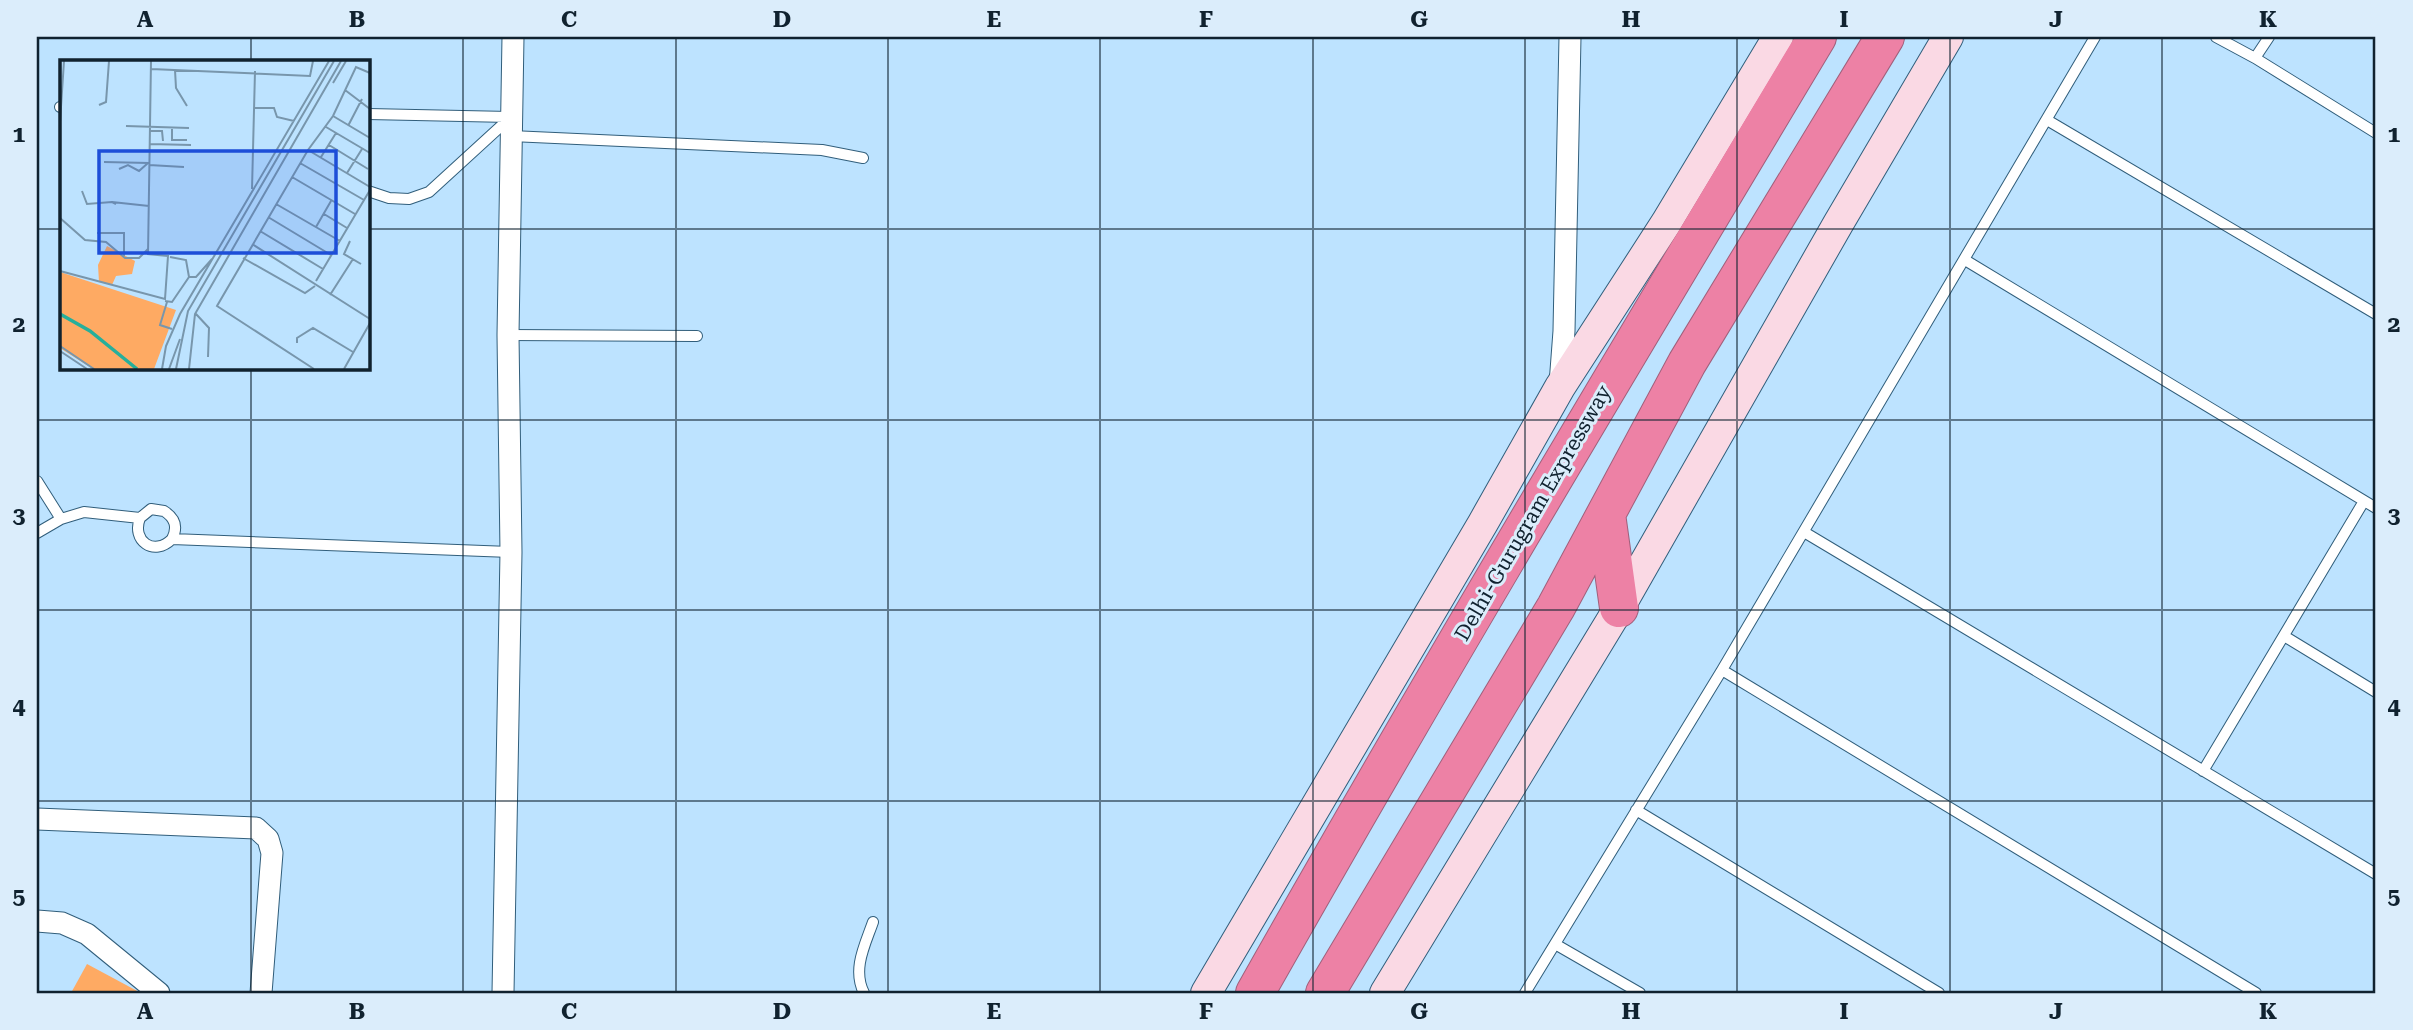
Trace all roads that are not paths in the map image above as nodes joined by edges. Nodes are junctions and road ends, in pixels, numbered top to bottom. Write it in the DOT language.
graph roads {
  1 [pos="513,37"];
  2 [pos="1570,37"];
  3 [pos="1778,37"];
  4 [pos="1817,37"];
  5 [pos="1885,37"];
  6 [pos="1948,37"];
  7 [pos="2095,37"];
  8 [pos="2216,37"];
  9 [pos="2269,37"];
  10 [pos="2255,58"];
  11 [pos="369,114"];
  12 [pos="2047,120"];
  13 [pos="511,127"];
  14 [pos="2376,132"];
  15 [pos="863,158"];
  16 [pos="369,191"];
  17 [pos="1965,260"];
  18 [pos="2376,314"];
  19 [pos="508,335"];
  20 [pos="697,336"];
  21 [pos="1560,387"];
  22 [pos="37,481"];
  23 [pos="2364,501"];
  24 [pos="2376,508"];
  25 [pos="1606,514"];
  26 [pos="140,517"];
  27 [pos="61,519"];
  28 [pos="37,533"];
  29 [pos="1804,533"];
  30 [pos="172,539"];
  31 [pos="511,552"];
  32 [pos="1619,608"];
  33 [pos="2284,636"];
  34 [pos="1722,670"];
  35 [pos="2376,692"];
  36 [pos="2203,771"];
  37 [pos="1636,810"];
  38 [pos="37,819"];
  39 [pos="2376,874"];
  40 [pos="37,921"];
  41 [pos="873,922"];
  42 [pos="1555,944"];
  43 [pos="159,993"];
  44 [pos="261,993"];
  45 [pos="503,993"];
  46 [pos="864,993"];
  47 [pos="1206,993"];
  48 [pos="1255,993"];
  49 [pos="1325,993"];
  50 [pos="1385,993"];
  51 [pos="1525,993"];
  52 [pos="1640,993"];
  53 [pos="1939,993"];
  54 [pos="2256,993"];
  1 -- 13 [label="street"];
  2 -- 21 [label="street"];
  3 -- 21 [label="main road"];
  4 -- 48 [label="highway, Delhi-Gurugram Expressway"];
  5 -- 25 [label="highway"];
  6 -- 32 [label="main road"];
  7 -- 12 [label="lane"];
  8 -- 10 [label="lane"];
  9 -- 10 [label="lane"];
  10 -- 14 [label="lane"];
  11 -- 13 [label="lane"];
  12 -- 17 [label="lane"];
  12 -- 18 [label="lane"];
  13 -- 15 [label="lane"];
  13 -- 16 [label="lane"];
  13 -- 19 [label="street"];
  17 -- 23 [label="lane"];
  17 -- 29 [label="lane"];
  19 -- 20 [label="lane"];
  19 -- 31 [label="street"];
  21 -- 47 [label="main road"];
  22 -- 27 [label="lane"];
  23 -- 24 [label="lane"];
  23 -- 33 [label="lane"];
  25 -- 32 [label="highway"];
  25 -- 49 [label="highway"];
  26 -- 27 [label="lane"];
  26 -- 30 [label="lane"];
  26 -- 30 [label="lane"];
  27 -- 28 [label="lane"];
  29 -- 34 [label="lane"];
  29 -- 36 [label="lane"];
  30 -- 31 [label="lane"];
  31 -- 45 [label="street"];
  32 -- 50 [label="main road"];
  33 -- 35 [label="lane"];
  33 -- 36 [label="lane"];
  34 -- 37 [label="lane"];
  34 -- 54 [label="lane"];
  36 -- 39 [label="lane"];
  37 -- 42 [label="lane"];
  37 -- 53 [label="lane"];
  38 -- 44 [label="street"];
  40 -- 43 [label="street"];
  41 -- 46 [label="lane"];
  42 -- 51 [label="lane"];
  42 -- 52 [label="lane"];
}
